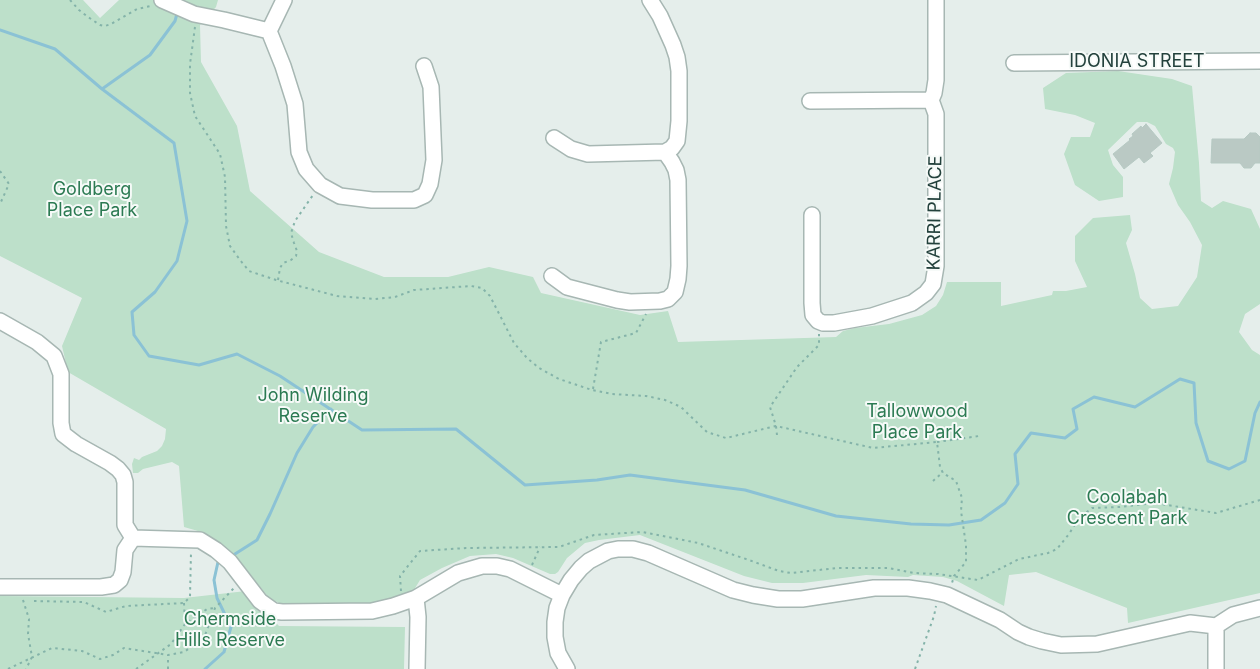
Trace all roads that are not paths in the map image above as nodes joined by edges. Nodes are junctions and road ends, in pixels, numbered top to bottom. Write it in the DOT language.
graph roads {
  1 [pos="284,0"];
  2 [pos="650,0"];
  3 [pos="936,0"];
  4 [pos="159,2"];
  5 [pos="269,31"];
  6 [pos="1260,61"];
  7 [pos="1014,63"];
  8 [pos="424,66"];
  9 [pos="931,100"];
  10 [pos="810,101"];
  11 [pos="554,138"];
  12 [pos="665,152"];
  13 [pos="812,215"];
  14 [pos="552,276"];
  15 [pos="0,321"];
  16 [pos="133,538"];
  17 [pos="0,586"];
  18 [pos="562,595"];
  19 [pos="409,601"];
  20 [pos="1260,608"];
  21 [pos="1216,626"];
  22 [pos="417,669"];
  23 [pos="567,669"];
  24 [pos="1216,669"];
  1 -- 5 [label="street"];
  2 -- 12 [label="street"];
  3 -- 9 [label="street, KARRI PLACE"];
  4 -- 5 [label="street"];
  5 -- 8 [label="street"];
  6 -- 7 [label="street, IDONIA STREET"];
  9 -- 10 [label="street"];
  9 -- 13 [label="street, KARRI PLACE"];
  11 -- 12 [label="street"];
  12 -- 14 [label="street"];
  15 -- 16 [label="street"];
  16 -- 17 [label="street"];
  16 -- 19 [label="street"];
  18 -- 19 [label="street"];
  18 -- 21 [label="street"];
  18 -- 23 [label="street"];
  19 -- 22 [label="street"];
  20 -- 21 [label="street"];
  21 -- 24 [label="street"];
}
